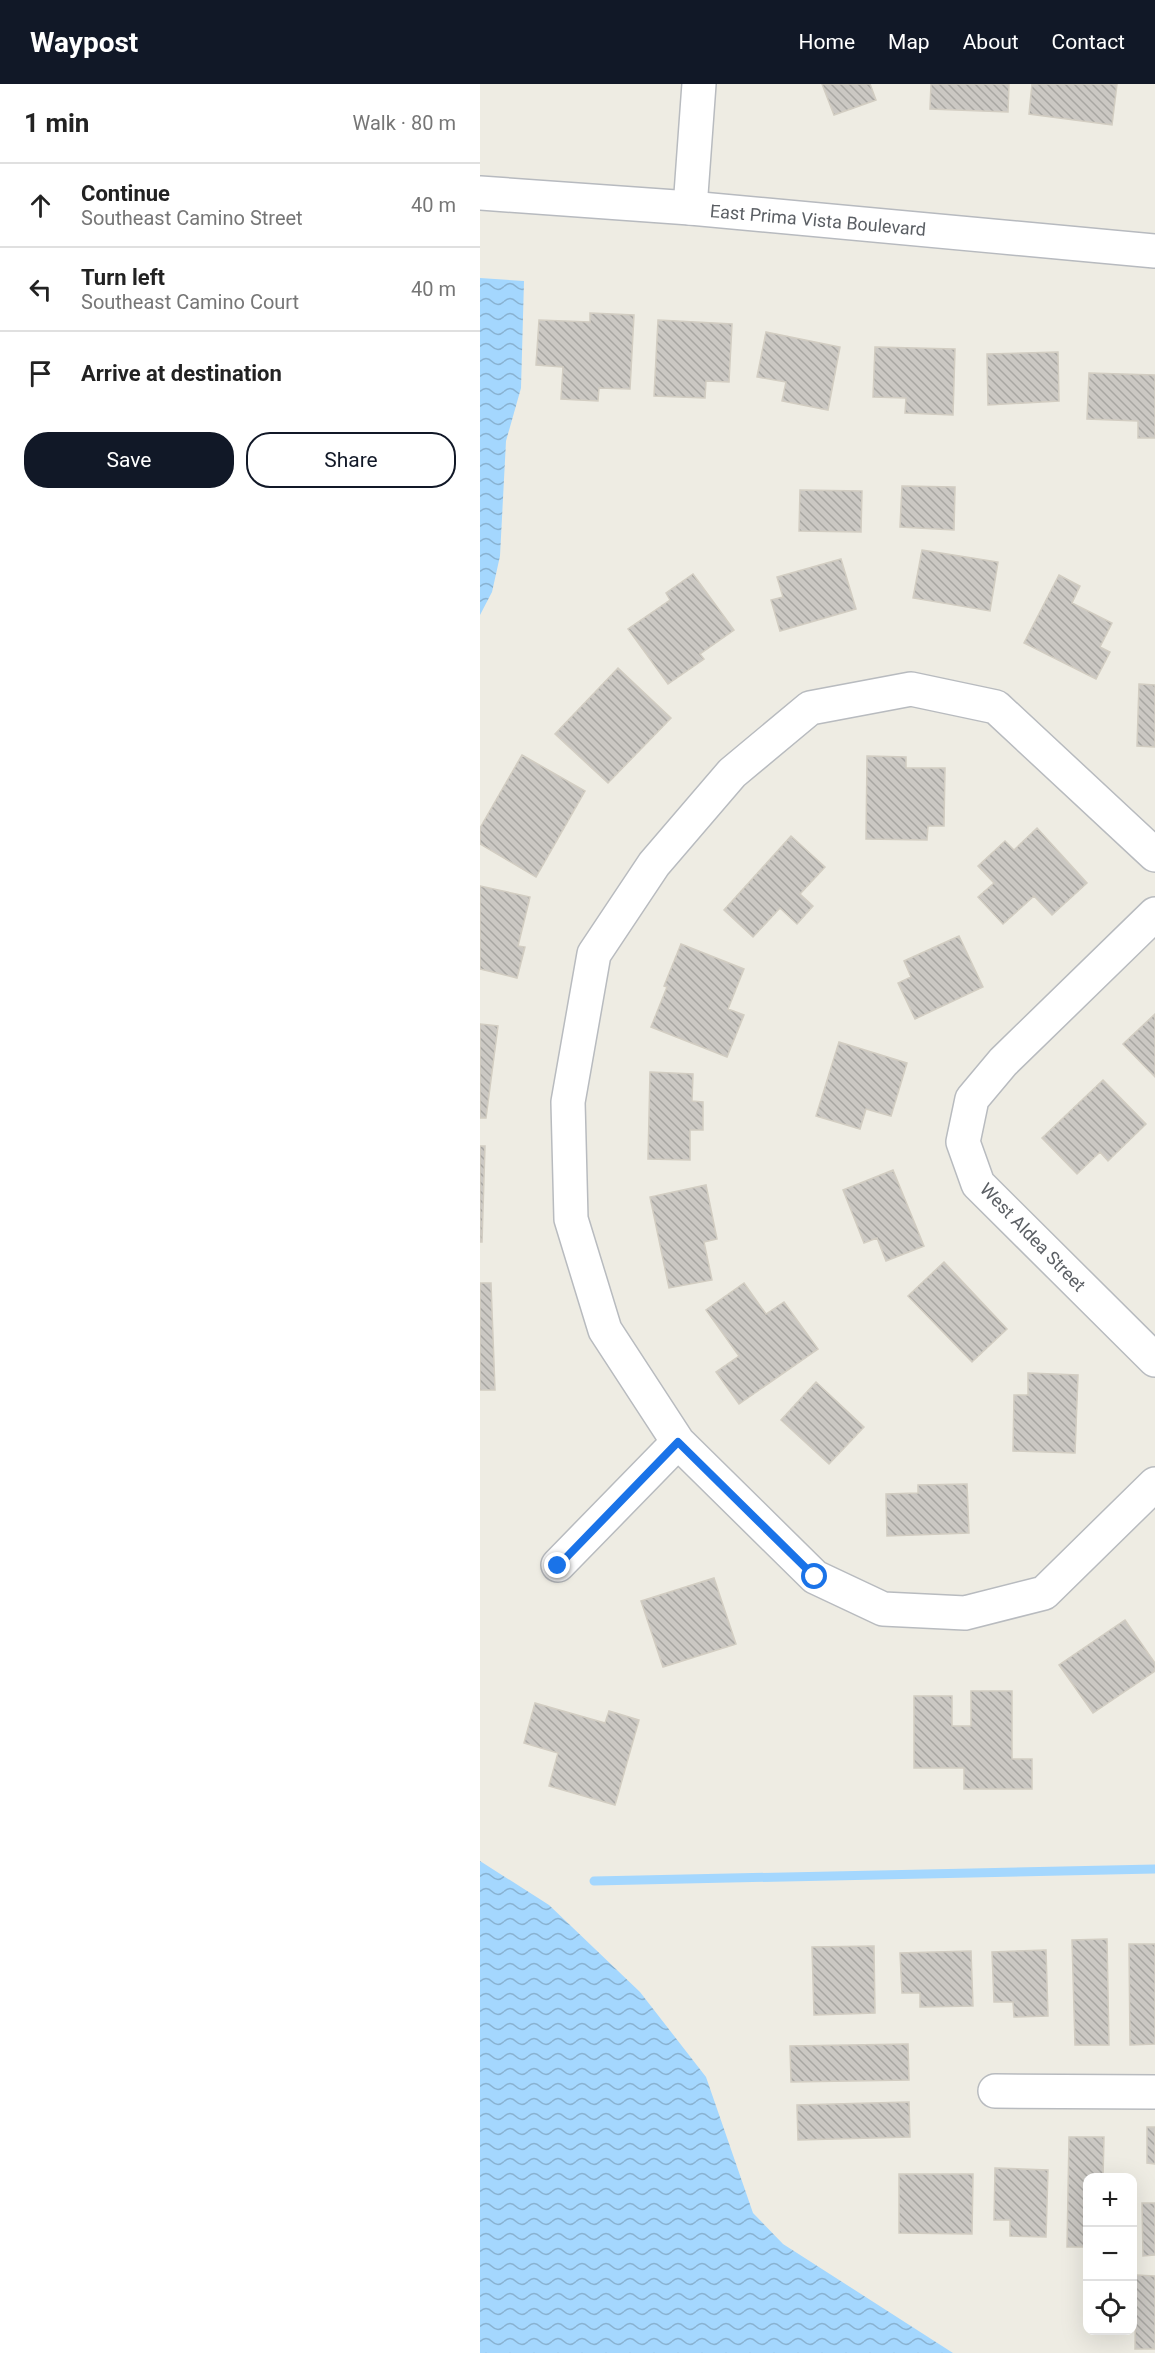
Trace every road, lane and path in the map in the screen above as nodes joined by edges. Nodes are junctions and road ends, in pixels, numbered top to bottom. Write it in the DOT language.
graph roads {
  1 [pos="699,84"];
  2 [pos="480,193"];
  3 [pos="690,208"];
  4 [pos="1155,251"];
  5 [pos="1155,855"];
  6 [pos="1155,914"];
  7 [pos="1155,1360"];
  8 [pos="678,1442"];
  9 [pos="1155,1484"];
  10 [pos="558,1566"];
  11 [pos="995,2091"];
  12 [pos="1155,2092"];
  1 -- 3 [label="street"];
  2 -- 3 [label="street, East Prima Vista Boulevard"];
  3 -- 4 [label="street, East Prima Vista Boulevard"];
  5 -- 8 [label="street"];
  6 -- 7 [label="street, West Aldea Street"];
  8 -- 9 [label="street"];
  8 -- 10 [label="street"];
  11 -- 12 [label="street"];
}
